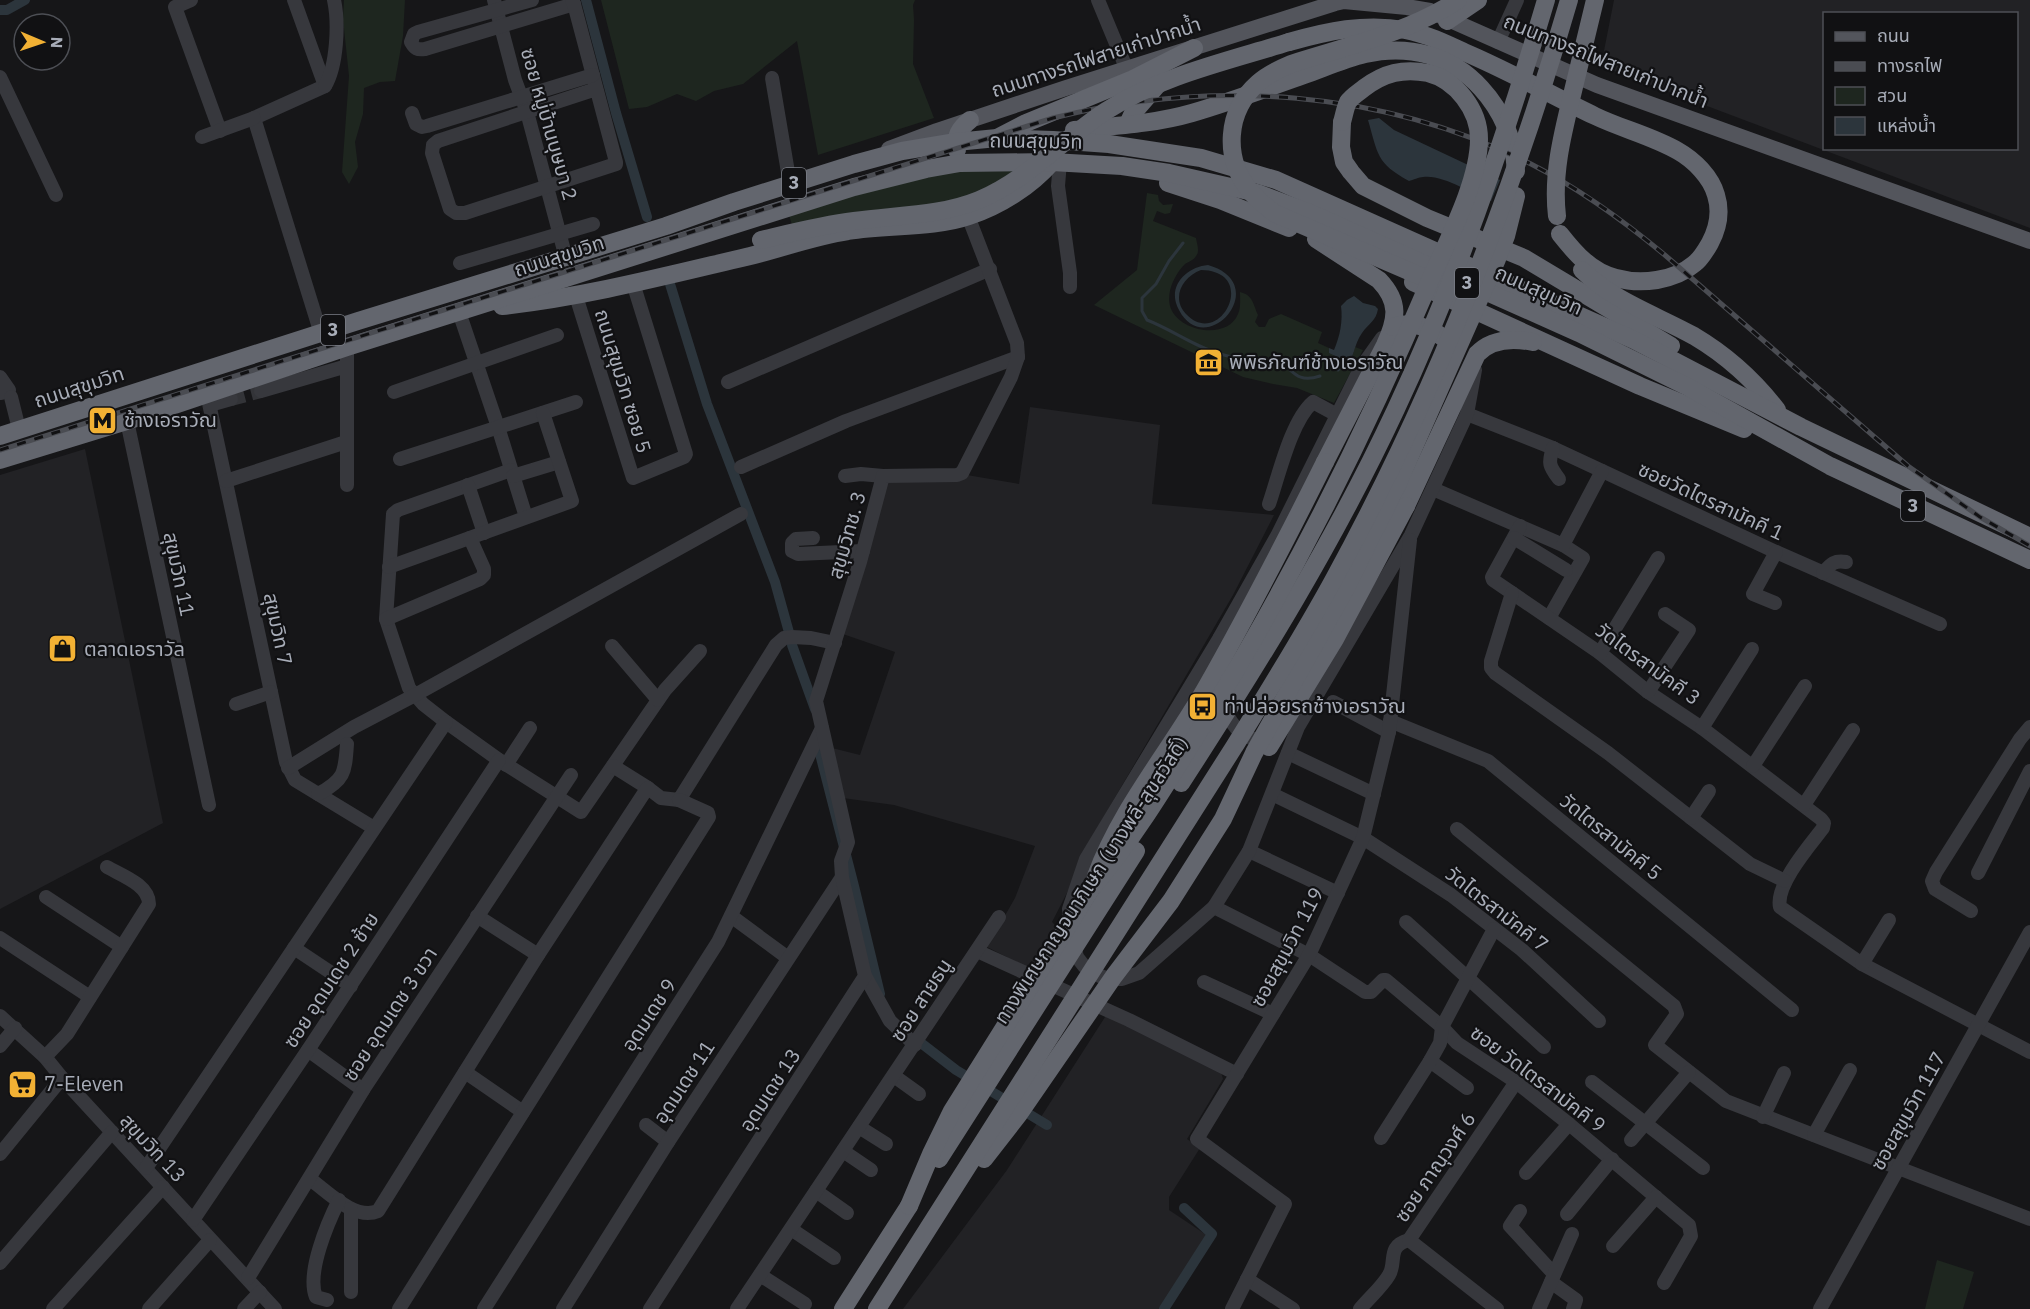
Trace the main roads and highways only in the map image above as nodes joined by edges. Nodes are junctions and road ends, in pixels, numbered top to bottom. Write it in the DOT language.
graph roads {
  1 [pos="1458,0"];
  2 [pos="1478,0"];
  3 [pos="1546,0"];
  4 [pos="1569,0"];
  5 [pos="1595,0"];
  6 [pos="1344,1"];
  7 [pos="1194,48"];
  8 [pos="1365,54"];
  9 [pos="970,120"];
  10 [pos="1128,124"];
  11 [pos="1006,138"];
  12 [pos="956,142"];
  13 [pos="1057,162"];
  14 [pos="1082,163"];
  15 [pos="854,164"];
  16 [pos="960,164"];
  17 [pos="1559,225"];
  18 [pos="1316,239"];
  19 [pos="2030,241"];
  20 [pos="416,303"];
  21 [pos="465,310"];
  22 [pos="423,323"];
  23 [pos="1393,327"];
  24 [pos="1555,346"];
  25 [pos="1759,404"];
  26 [pos="1703,411"];
  27 [pos="1781,416"];
  28 [pos="10,433"];
  29 [pos="0,460"];
  30 [pos="1830,466"];
  31 [pos="2006,526"];
  32 [pos="2030,537"];
  33 [pos="1996,544"];
  34 [pos="2030,560"];
  35 [pos="1325,616"];
  36 [pos="1223,819"];
  37 [pos="1091,889"];
  38 [pos="909,1206"];
  39 [pos="933,1220"];
  40 [pos="843,1309"];
  41 [pos="877,1309"];
  1 -- 26 [label="highway, bridge"];
  2 -- 8 [label="highway, bridge"];
  3 -- 38 [label="highway, ทางพิเศษกาญจนาภิเษก (บางพลี-สุขสวัสดิ์), bridge"];
  4 -- 39 [label="highway, bridge"];
  5 -- 17 [label="highway, bridge"];
  6 -- 7 [label="main road, ถนนทางรถไฟสายเก่าปากน้ำ"];
  6 -- 19 [label="main road, ถนนทางรถไฟสายเก่าปากน้ำ"];
  7 -- 9 [label="main road, ถนนทางรถไฟสายเก่าปากน้ำ"];
  7 -- 10 [label="highway"];
  7 -- 11 [label="highway"];
  8 -- 10 [label="highway"];
  8 -- 36 [label="highway, bridge"];
  9 -- 12 [label="highway"];
  9 -- 15 [label="main road, ถนนทางรถไฟสายเก่าปากน้ำ"];
  10 -- 11 [label="highway"];
  11 -- 12 [label="highway, ถนนสุขุมวิท / 3"];
  11 -- 25 [label="highway, ถนนสุขุมวิท / 3"];
  12 -- 15 [label="highway, ถนนสุขุมวิท / 3"];
  12 -- 16 [label="highway"];
  13 -- 14 [label="highway, ถนนสุขุมวิท / 3"];
  13 -- 16 [label="highway, ถนนสุขุมวิท / 3"];
  13 -- 21 [label="highway"];
  14 -- 18 [label="highway"];
  14 -- 30 [label="highway, ถนนสุขุมวิท / 3"];
  15 -- 20 [label="highway, ถนนสุขุมวิท / 3"];
  16 -- 21 [label="highway, ถนนสุขุมวิท / 3"];
  17 -- 21 [label="highway, bridge"];
  17 -- 27 [label="highway"];
  18 -- 23 [label="highway"];
  18 -- 24 [label="highway"];
  20 -- 22 [label="highway"];
  20 -- 28 [label="highway, ถนนสุขุมวิท / 3"];
  21 -- 22 [label="highway, ถนนสุขุมวิท / 3"];
  22 -- 29 [label="highway, ถนนสุขุมวิท / 3"];
  23 -- 35 [label="highway"];
  23 -- 37 [label="highway, bridge"];
  24 -- 26 [label="highway"];
  24 -- 36 [label="highway, bridge"];
  25 -- 27 [label="highway, ถนนสุขุมวิท / 3"];
  25 -- 37 [label="highway, bridge"];
  26 -- 30 [label="highway"];
  27 -- 31 [label="highway, ถนนสุขุมวิท / 3"];
  30 -- 33 [label="highway, ถนนสุขุมวิท / 3"];
  31 -- 32 [label="highway, ถนนสุขุมวิท / 3"];
  31 -- 33 [label="highway"];
  33 -- 34 [label="highway, ถนนสุขุมวิท / 3"];
  36 -- 39 [label="highway, bridge"];
  37 -- 38 [label="highway, bridge"];
  38 -- 40 [label="highway, ทางพิเศษกาญจนาภิเษก (บางพลี-สุขสวัสดิ์)"];
  39 -- 41 [label="highway, bridge"];
}
